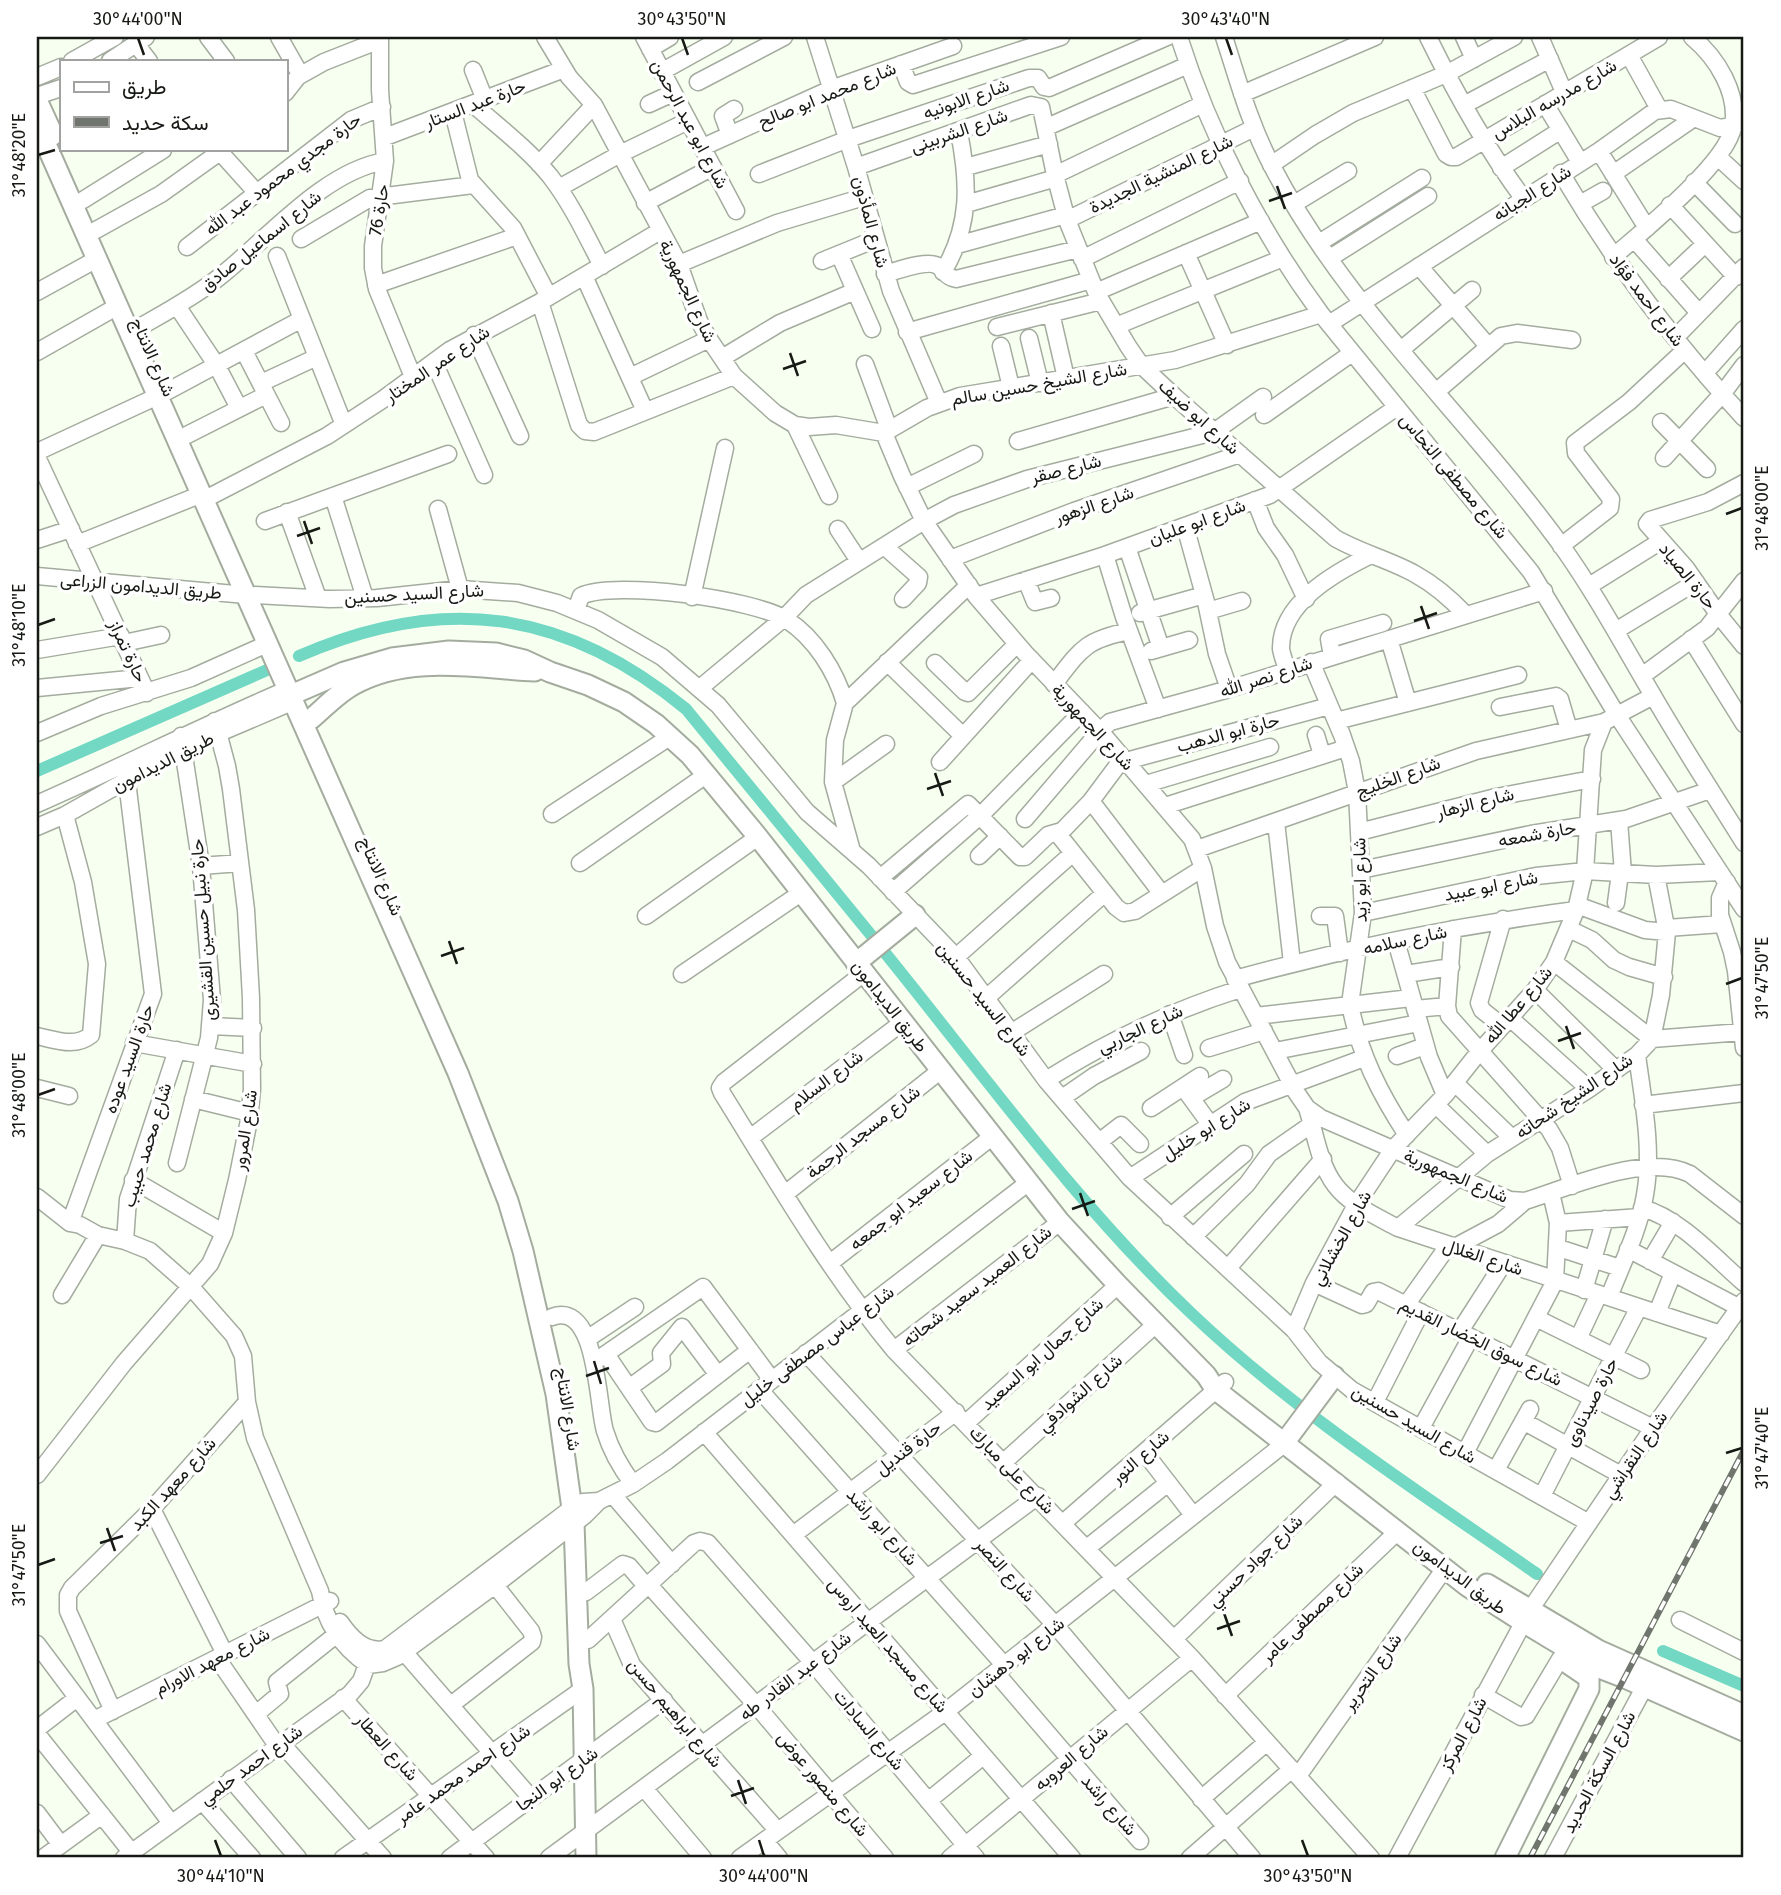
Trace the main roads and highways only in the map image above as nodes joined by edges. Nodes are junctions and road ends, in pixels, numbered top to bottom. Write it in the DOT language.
graph roads {
  1 [pos="37,98"];
  2 [pos="37,124"];
  3 [pos="60,150"];
  4 [pos="60,150"];
  5 [pos="163,393"];
  6 [pos="207,495"];
  7 [pos="250,595"];
  8 [pos="418,660"];
  9 [pos="292,695"];
  10 [pos="312,719"];
  11 [pos="915,915"];
  12 [pos="860,968"];
  13 [pos="463,1071"];
  14 [pos="1334,1376"];
  15 [pos="1290,1435"];
  16 [pos="588,1507"];
  17 [pos="1470,1581"];
  18 [pos="1523,1621"];
  19 [pos="583,1689"];
  20 [pos="1711,1708"];
  21 [pos="1744,1715"];
  22 [pos="1744,1731"];
  23 [pos="586,1858"];
  24 [pos="1505,1858"];
  1 -- 3 [label="main road, شارع الانتاج"];
  2 -- 5 [label="main road, شارع الانتاج"];
  4 -- 5 [label="main road, شارع الانتاج"];
  5 -- 6 [label="main road, شارع الانتاج"];
  5 -- 6 [label="main road, شارع الانتاج"];
  6 -- 7 [label="main road, شارع الانتاج"];
  7 -- 9 [label="main road, شارع الانتاج"];
  7 -- 9 [label="main road, شارع الانتاج"];
  8 -- 9 [label="main road, طريق الديدامون"];
  8 -- 10 [label="main road, طريق الديدامون"];
  8 -- 12 [label="main road, طريق الديدامون"];
  9 -- 10 [label="main road, شارع الانتاج"];
  9 -- 13 [label="main road, شارع الانتاج"];
  10 -- 13 [label="main road, شارع الانتاج"];
  11 -- 12 [label="main road"];
  12 -- 15 [label="main road, طريق الديدامون"];
  13 -- 16 [label="main road, شارع الانتاج"];
  13 -- 16 [label="main road, شارع الانتاج"];
  14 -- 15 [label="main road"];
  15 -- 17 [label="main road, طريق الديدامون"];
  15 -- 17 [label="main road, طريق الديدامون"];
  16 -- 19 [label="main road, شارع الانتاج"];
  16 -- 19 [label="main road, شارع الانتاج"];
  17 -- 18 [label="main road, طريق الديدامون"];
  18 -- 20 [label="main road, طريق الديدامون"];
  18 -- 20 [label="main road, طريق الديدامون"];
  18 -- 24 [label="main road"];
  19 -- 23 [label="main road, شارع الانتاج"];
  20 -- 21 [label="main road, طريق الديدامون"];
  20 -- 22 [label="main road, طريق الديدامون"];
}
